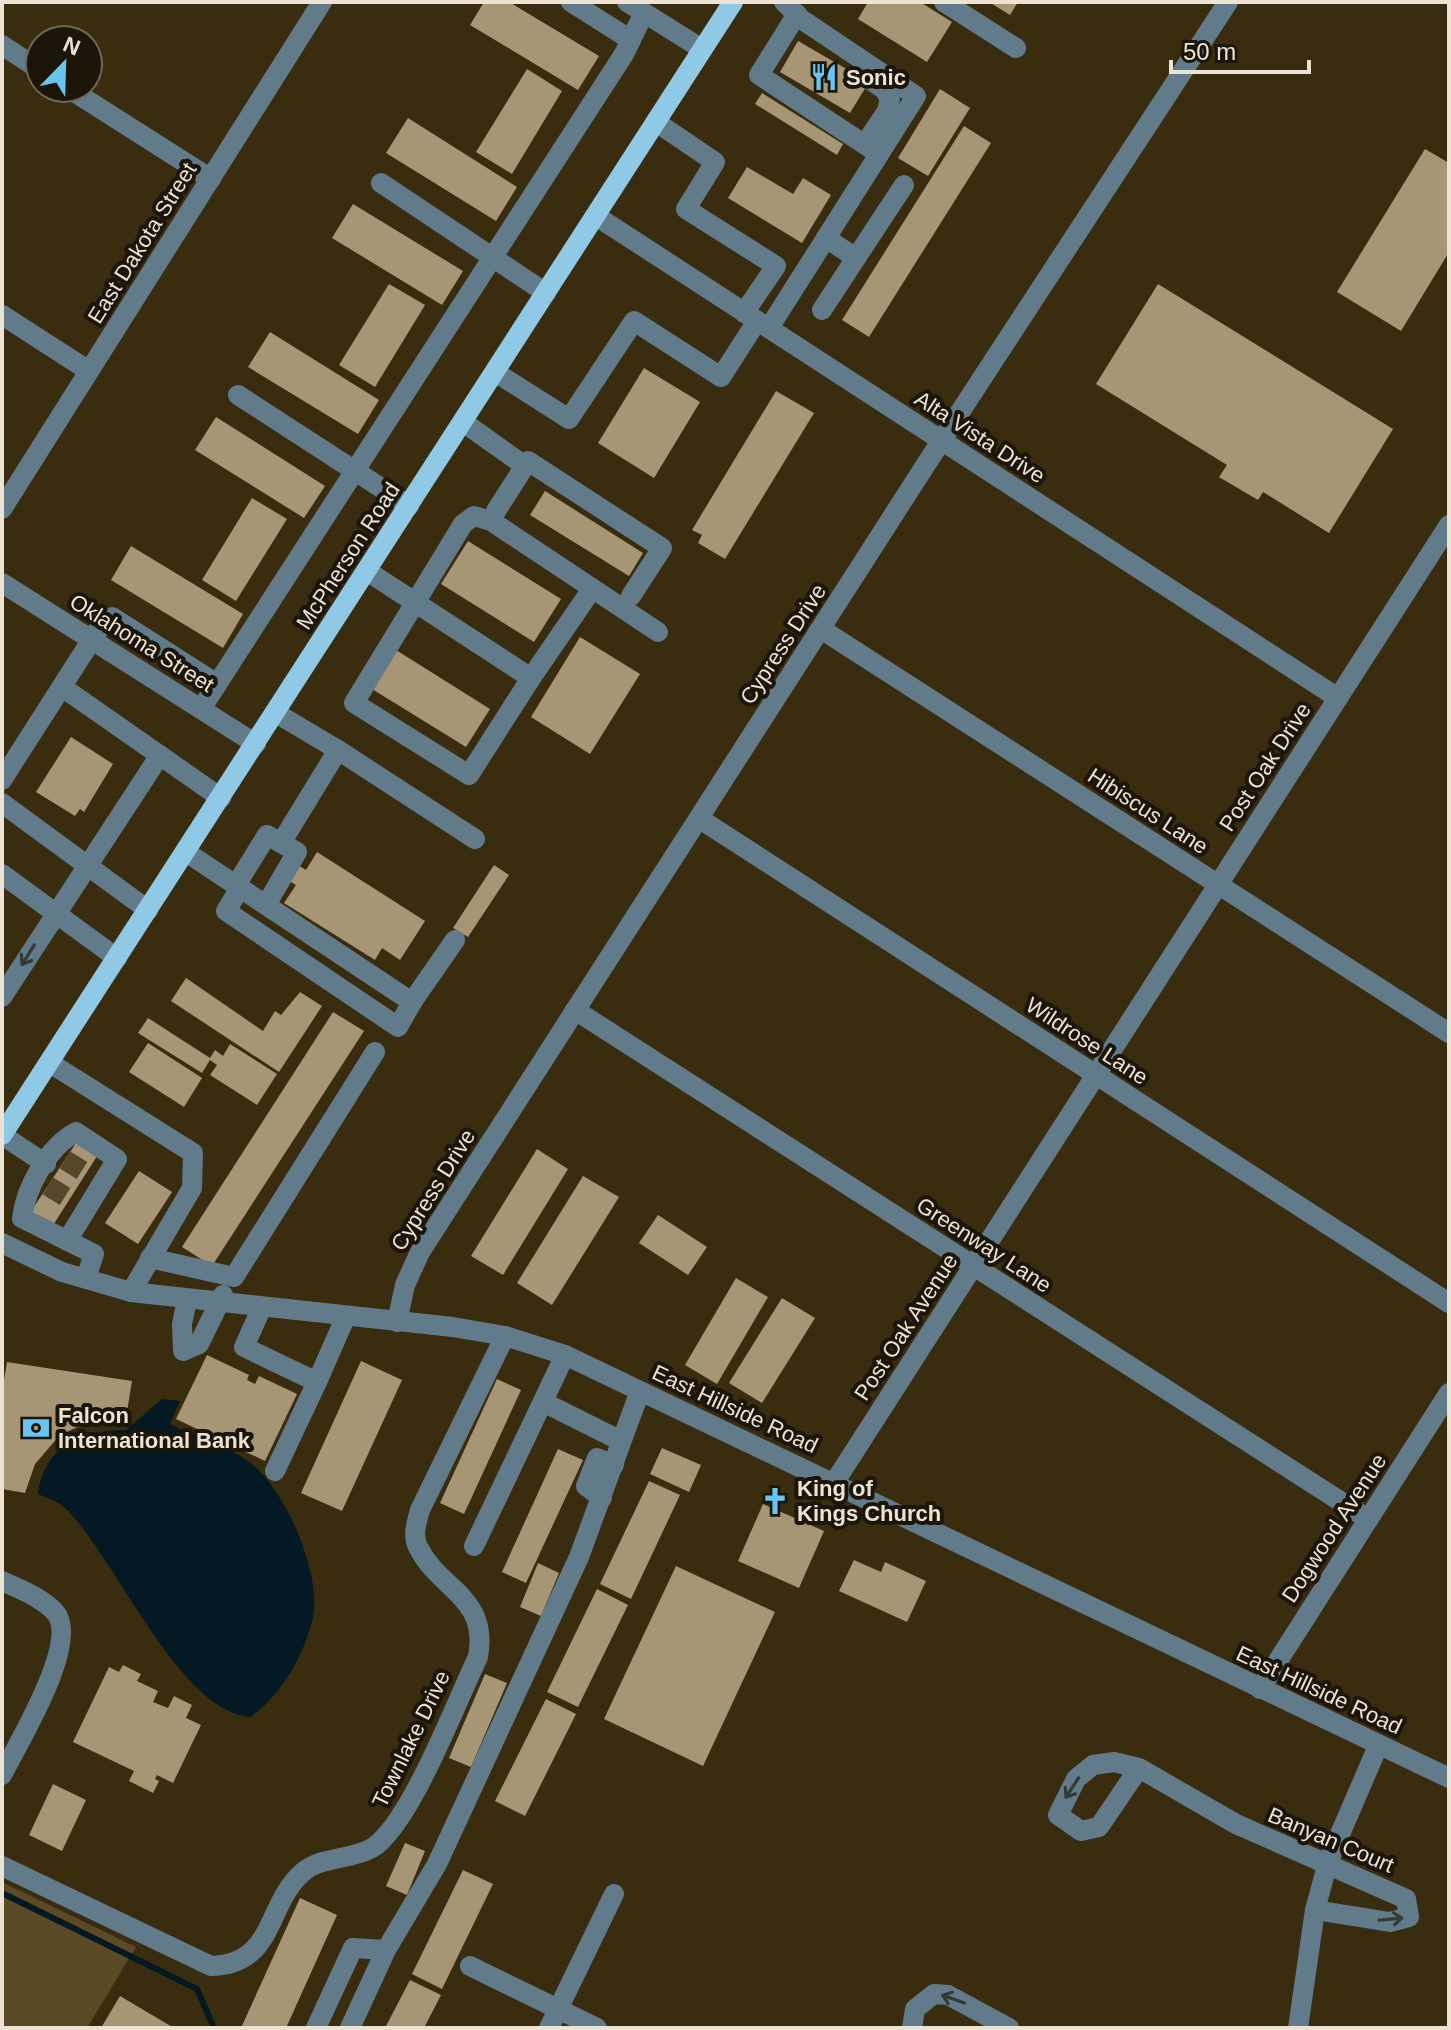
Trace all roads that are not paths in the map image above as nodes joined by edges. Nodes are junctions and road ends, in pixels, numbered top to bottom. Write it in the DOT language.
graph roads {
  1 [pos="322,2"];
  2 [pos="571,2"];
  3 [pos="733,2"];
  4 [pos="944,2"];
  5 [pos="1228,2"];
  6 [pos="636,7"];
  7 [pos="794,12"];
  8 [pos="631,40"];
  9 [pos="2,45"];
  10 [pos="1016,48"];
  11 [pos="702,49"];
  12 [pos="24,59"];
  13 [pos="93,104"];
  14 [pos="656,122"];
  15 [pos="872,149"];
  16 [pos="211,179"];
  17 [pos="381,183"];
  18 [pos="904,185"];
  19 [pos="596,216"];
  20 [pos="826,238"];
  21 [pos="493,258"];
  22 [pos="856,258"];
  23 [pos="546,293"];
  24 [pos="822,310"];
  25 [pos="2,315"];
  26 [pos="757,321"];
  27 [pos="89,371"];
  28 [pos="495,372"];
  29 [pos="238,395"];
  30 [pos="463,422"];
  31 [pos="941,441"];
  32 [pos="525,466"];
  33 [pos="355,470"];
  34 [pos="409,506"];
  35 [pos="2,509"];
  36 [pos="496,511"];
  37 [pos="1449,525"];
  38 [pos="367,571"];
  39 [pos="2,583"];
  40 [pos="592,589"];
  41 [pos="631,596"];
  42 [pos="414,601"];
  43 [pos="821,629"];
  44 [pos="658,632"];
  45 [pos="93,641"];
  46 [pos="531,678"];
  47 [pos="217,684"];
  48 [pos="62,687"];
  49 [pos="1338,698"];
  50 [pos="201,709"];
  51 [pos="276,713"];
  52 [pos="256,744"];
  53 [pos="338,750"];
  54 [pos="160,755"];
  55 [pos="2,780"];
  56 [pos="221,798"];
  57 [pos="2,803"];
  58 [pos="700,819"];
  59 [pos="475,839"];
  60 [pos="281,843"];
  61 [pos="186,852"];
  62 [pos="86,866"];
  63 [pos="2,874"];
  64 [pos="1218,885"];
  65 [pos="238,887"];
  66 [pos="266,905"];
  67 [pos="148,910"];
  68 [pos="55,912"];
  69 [pos="455,940"];
  70 [pos="117,958"];
  71 [pos="2,997"];
  72 [pos="412,1002"];
  73 [pos="575,1010"];
  74 [pos="1449,1033"];
  75 [pos="375,1052"];
  76 [pos="50,1063"];
  77 [pos="1096,1075"];
  78 [pos="5,1124"];
  79 [pos="50,1168"];
  80 [pos="67,1241"];
  81 [pos="2,1243"];
  82 [pos="150,1258"];
  83 [pos="973,1266"];
  84 [pos="234,1277"];
  85 [pos="86,1278"];
  86 [pos="131,1292"];
  87 [pos="187,1300"];
  88 [pos="218,1303"];
  89 [pos="1449,1303"];
  90 [pos="262,1307"];
  91 [pos="346,1316"];
  92 [pos="397,1322"];
  93 [pos="505,1336"];
  94 [pos="565,1355"];
  95 [pos="317,1382"];
  96 [pos="640,1391"];
  97 [pos="1449,1393"];
  98 [pos="545,1403"];
  99 [pos="619,1440"];
  100 [pos="275,1471"];
  101 [pos="834,1483"];
  102 [pos="1368,1519"];
  103 [pos="474,1546"];
  104 [pos="2,1581"];
  105 [pos="1260,1689"];
  106 [pos="1378,1746"];
  107 [pos="1139,1768"];
  108 [pos="2,1775"];
  109 [pos="1449,1778"];
  110 [pos="1328,1862"];
  111 [pos="2,1866"];
  112 [pos="614,1894"];
  113 [pos="1315,1910"];
  114 [pos="386,1950"];
  115 [pos="470,1966"];
  116 [pos="558,2009"];
  117 [pos="316,2028"];
  118 [pos="350,2028"];
  119 [pos="549,2028"];
  120 [pos="597,2028"];
  121 [pos="912,2028"];
  122 [pos="1009,2028"];
  123 [pos="1298,2028"];
  1 -- 16 [label="street, East Dakota Street"];
  2 -- 8 [label="street"];
  3 -- 11 [label="main road, McPherson Road"];
  4 -- 10 [label="street"];
  5 -- 31 [label="street, Cypress Drive"];
  6 -- 8 [label="street"];
  6 -- 11 [label="street"];
  7 -- 15 [label="street"];
  7 -- 15 [label="street"];
  8 -- 21 [label="street"];
  9 -- 12 [label="street"];
  11 -- 14 [label="main road, McPherson Road"];
  13 -- 16 [label="street"];
  14 -- 19 [label="main road, McPherson Road"];
  14 -- 26 [label="street"];
  15 -- 20 [label="street"];
  16 -- 27 [label="street, East Dakota Street"];
  17 -- 21 [label="street"];
  18 -- 22 [label="street"];
  19 -- 23 [label="main road, McPherson Road"];
  19 -- 26 [label="street, Alta Vista Drive"];
  20 -- 22 [label="street"];
  20 -- 26 [label="street"];
  21 -- 23 [label="street"];
  21 -- 33 [label="street"];
  22 -- 24 [label="street"];
  23 -- 28 [label="main road, McPherson Road"];
  25 -- 27 [label="street"];
  26 -- 28 [label="street"];
  26 -- 31 [label="street, Alta Vista Drive"];
  27 -- 35 [label="street, East Dakota Street"];
  28 -- 30 [label="main road, McPherson Road"];
  29 -- 33 [label="street"];
  30 -- 32 [label="street"];
  30 -- 34 [label="main road, McPherson Road"];
  31 -- 43 [label="street, Cypress Drive"];
  31 -- 49 [label="street, Alta Vista Drive"];
  32 -- 36 [label="street"];
  32 -- 41 [label="street"];
  33 -- 34 [label="street"];
  33 -- 47 [label="street"];
  34 -- 38 [label="main road, McPherson Road"];
  37 -- 49 [label="street, Post Oak Drive"];
  38 -- 42 [label="street"];
  38 -- 51 [label="main road, McPherson Road"];
  39 -- 45 [label="street, Oklahoma Street"];
  40 -- 42 [label="street"];
  40 -- 44 [label="street"];
  40 -- 46 [label="street"];
  42 -- 46 [label="street"];
  42 -- 46 [label="street"];
  43 -- 58 [label="street, Cypress Drive"];
  43 -- 64 [label="street, Hibiscus Lane"];
  45 -- 47 [label="street"];
  45 -- 48 [label="street"];
  45 -- 50 [label="street, Oklahoma Street"];
  47 -- 50 [label="street"];
  48 -- 54 [label="street"];
  48 -- 55 [label="street"];
  49 -- 64 [label="street, Post Oak Drive"];
  50 -- 52 [label="street, Oklahoma Street"];
  51 -- 52 [label="main road, McPherson Road"];
  51 -- 53 [label="street"];
  52 -- 56 [label="main road, McPherson Road"];
  53 -- 59 [label="street"];
  53 -- 60 [label="street"];
  54 -- 56 [label="street"];
  54 -- 62 [label="street"];
  56 -- 61 [label="main road, McPherson Road"];
  57 -- 62 [label="street"];
  58 -- 73 [label="street, Cypress Drive"];
  58 -- 77 [label="street, Wildrose Lane"];
  60 -- 65 [label="street"];
  60 -- 66 [label="street"];
  61 -- 65 [label="street"];
  61 -- 67 [label="main road, McPherson Road"];
  62 -- 67 [label="street"];
  62 -- 68 [label="street"];
  63 -- 68 [label="street"];
  64 -- 74 [label="street, Hibiscus Lane"];
  64 -- 77 [label="street, Post Oak Drive"];
  65 -- 66 [label="street"];
  65 -- 72 [label="street"];
  66 -- 72 [label="street"];
  67 -- 70 [label="main road, McPherson Road"];
  68 -- 70 [label="street"];
  68 -- 71 [label="street, one-way"];
  69 -- 72 [label="street"];
  70 -- 76 [label="main road, McPherson Road"];
  73 -- 83 [label="street, Greenway Lane"];
  73 -- 92 [label="street, Cypress Drive"];
  75 -- 84 [label="street"];
  76 -- 78 [label="main road, McPherson Road"];
  76 -- 82 [label="street"];
  77 -- 83 [label="street, Post Oak Avenue"];
  77 -- 89 [label="street, Wildrose Lane"];
  78 -- 79 [label="street"];
  79 -- 80 [label="street"];
  79 -- 80 [label="street"];
  80 -- 85 [label="street"];
  81 -- 85 [label="street, East Hillside Road"];
  82 -- 84 [label="street"];
  82 -- 86 [label="street"];
  83 -- 101 [label="street, Post Oak Avenue"];
  83 -- 102 [label="street, Greenway Lane"];
  84 -- 88 [label="street"];
  85 -- 86 [label="street, East Hillside Road"];
  86 -- 87 [label="street, East Hillside Road"];
  87 -- 88 [label="street, East Hillside Road"];
  87 -- 88 [label="street"];
  88 -- 90 [label="street, East Hillside Road"];
  90 -- 91 [label="street, East Hillside Road"];
  90 -- 95 [label="street"];
  91 -- 92 [label="street, East Hillside Road"];
  91 -- 95 [label="street"];
  92 -- 93 [label="street, East Hillside Road"];
  93 -- 94 [label="street, East Hillside Road"];
  93 -- 111 [label="street, Townlake Drive"];
  94 -- 96 [label="street, East Hillside Road"];
  94 -- 98 [label="street"];
  95 -- 100 [label="street"];
  96 -- 99 [label="street"];
  96 -- 101 [label="street, East Hillside Road"];
  97 -- 102 [label="street, Dogwood Avenue"];
  98 -- 99 [label="street"];
  98 -- 103 [label="street"];
  99 -- 114 [label="street"];
  101 -- 105 [label="street, East Hillside Road"];
  102 -- 105 [label="street, Dogwood Avenue"];
  104 -- 108 [label="street"];
  105 -- 106 [label="street, East Hillside Road"];
  106 -- 109 [label="street, East Hillside Road"];
  106 -- 110 [label="street"];
  107 -- 110 [label="street, Banyan Court"];
  110 -- 113 [label="street"];
  113 -- 110 [label="street, Banyan Court, one-way"];
  112 -- 116 [label="street"];
  113 -- 123 [label="street"];
  114 -- 117 [label="street"];
  114 -- 118 [label="street"];
  115 -- 116 [label="street"];
  116 -- 119 [label="street"];
  116 -- 120 [label="street"];
  122 -- 121 [label="street, one-way"];
}
